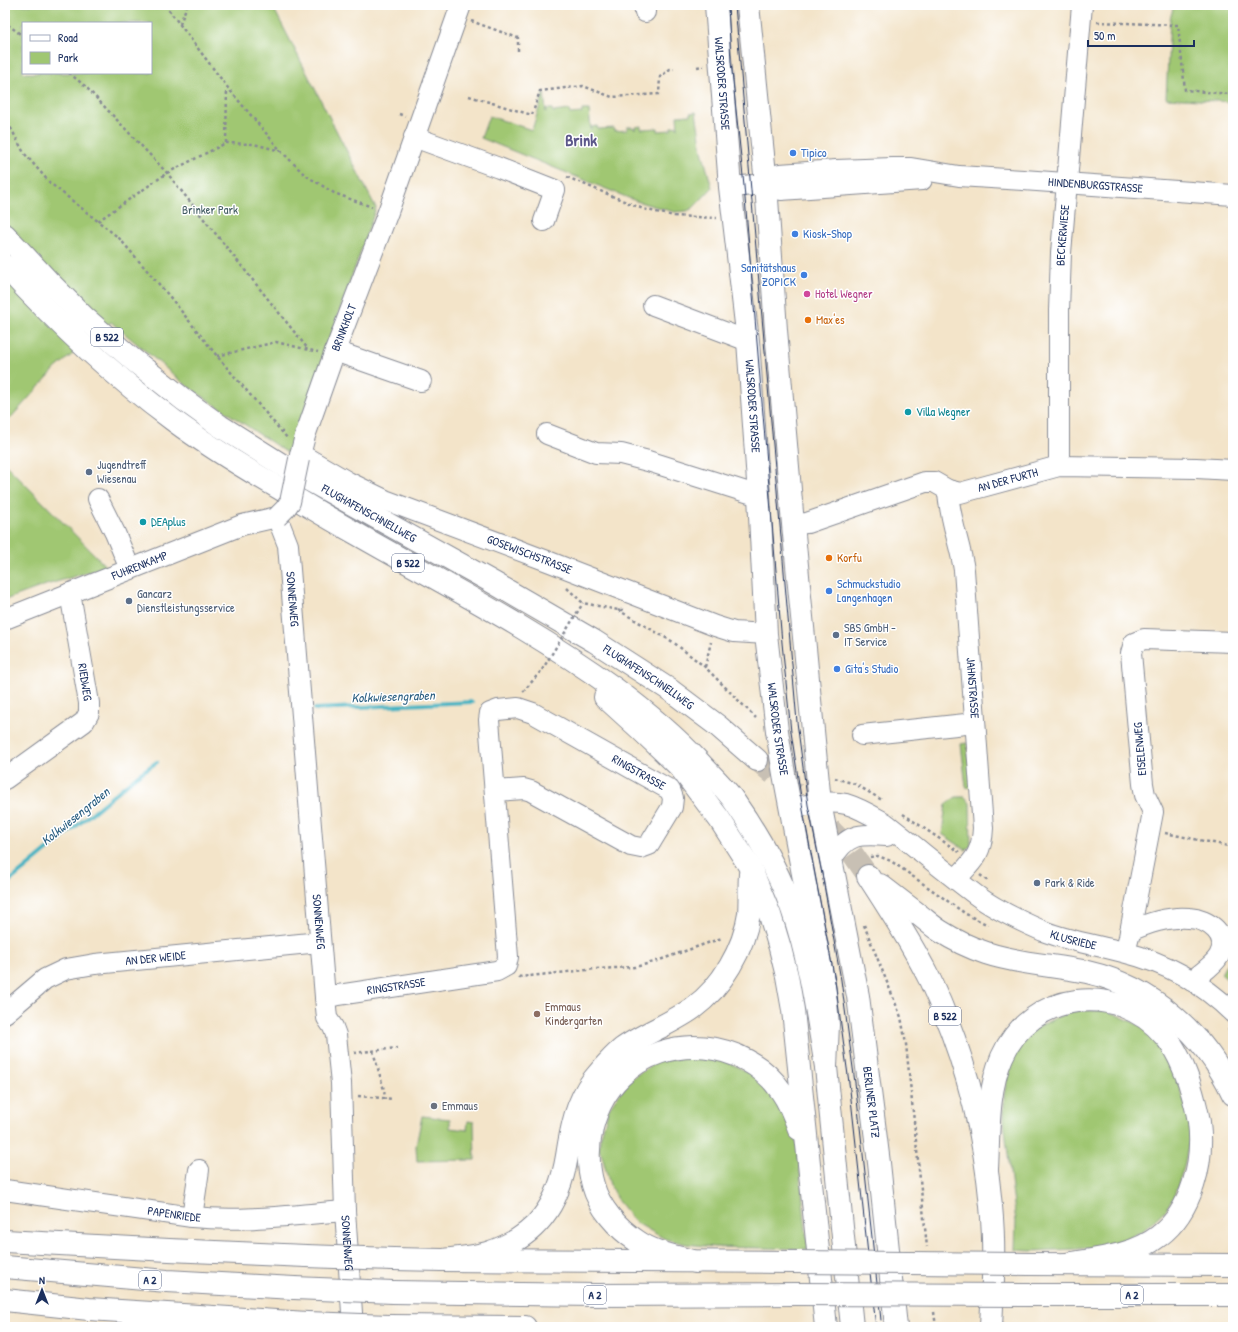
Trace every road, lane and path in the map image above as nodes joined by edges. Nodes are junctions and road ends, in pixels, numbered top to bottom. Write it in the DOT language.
graph roads {
  1 [pos="165,5"];
  2 [pos="187,5"];
  3 [pos="461,5"];
  4 [pos="716,5"];
  5 [pos="748,5"];
  6 [pos="5,13"];
  7 [pos="1081,13"];
  8 [pos="473,22"];
  9 [pos="180,25"];
  10 [pos="22,35"];
  11 [pos="518,52"];
  12 [pos="674,69"];
  13 [pos="70,74"];
  14 [pos="228,88"];
  15 [pos="1233,92"];
  16 [pos="469,96"];
  17 [pos="5,117"];
  18 [pos="414,138"];
  19 [pos="226,143"];
  20 [pos="281,151"];
  21 [pos="167,173"];
  22 [pos="564,176"];
  23 [pos="1067,183"];
  24 [pos="766,184"];
  25 [pos="730,187"];
  26 [pos="1233,195"];
  27 [pos="388,212"];
  28 [pos="719,218"];
  29 [pos="98,221"];
  30 [pos="544,221"];
  31 [pos="5,235"];
  32 [pos="5,266"];
  33 [pos="653,305"];
  34 [pos="748,341"];
  35 [pos="308,349"];
  36 [pos="334,354"];
  37 [pos="217,356"];
  38 [pos="421,381"];
  39 [pos="547,434"];
  40 [pos="299,457"];
  41 [pos="1059,466"];
  42 [pos="1233,470"];
  43 [pos="948,490"];
  44 [pos="760,496"];
  45 [pos="98,499"];
  46 [pos="277,517"];
  47 [pos="793,524"];
  48 [pos="130,569"];
  49 [pos="70,592"];
  50 [pos="584,603"];
  51 [pos="618,610"];
  52 [pos="5,619"];
  53 [pos="715,626"];
  54 [pos="766,634"];
  55 [pos="1233,642"];
  56 [pos="583,665"];
  57 [pos="705,667"];
  58 [pos="542,670"];
  59 [pos="756,718"];
  60 [pos="975,723"];
  61 [pos="862,735"];
  62 [pos="757,760"];
  63 [pos="5,779"];
  64 [pos="495,791"];
  65 [pos="790,808"];
  66 [pos="821,808"];
  67 [pos="1149,829"];
  68 [pos="887,836"];
  69 [pos="1233,848"];
  70 [pos="920,851"];
  71 [pos="831,860"];
  72 [pos="750,867"];
  73 [pos="956,879"];
  74 [pos="863,924"];
  75 [pos="1130,931"];
  76 [pos="722,938"];
  77 [pos="320,942"];
  78 [pos="1125,952"];
  79 [pos="506,966"];
  80 [pos="1192,981"];
  81 [pos="325,997"];
  82 [pos="5,1013"];
  83 [pos="1233,1013"];
  84 [pos="397,1048"];
  85 [pos="373,1051"];
  86 [pos="338,1056"];
  87 [pos="826,1067"];
  88 [pos="341,1094"];
  89 [pos="1233,1094"];
  90 [pos="385,1099"];
  91 [pos="393,1099"];
  92 [pos="807,1153"];
  93 [pos="987,1169"];
  94 [pos="199,1170"];
  95 [pos="5,1190"];
  96 [pos="345,1211"];
  97 [pos="192,1217"];
  98 [pos="5,1241"];
  99 [pos="928,1252"];
  100 [pos="442,1260"];
  101 [pos="696,1262"];
  102 [pos="1066,1264"];
  103 [pos="1233,1265"];
  104 [pos="5,1268"];
  105 [pos="1233,1295"];
  106 [pos="5,1300"];
  107 [pos="353,1327"];
  108 [pos="525,1327"];
  109 [pos="826,1327"];
  110 [pos="852,1327"];
  111 [pos="896,1327"];
  112 [pos="991,1327"];
  1 -- 9 [label="path"];
  2 -- 9 [label="path"];
  3 -- 18 [label="street, BRINKHOLT"];
  4 -- 25 [label="main road, WALSRODER STRASSE"];
  5 -- 24 [label="main road"];
  6 -- 10 [label="path"];
  7 -- 15 [label="path"];
  7 -- 23 [label="street, BECKERWIESE"];
  8 -- 11 [label="path"];
  9 -- 14 [label="path"];
  12 -- 16 [label="path"];
  13 -- 21 [label="path"];
  14 -- 19 [label="path"];
  14 -- 20 [label="path"];
  17 -- 29 [label="path"];
  18 -- 27 [label="street, BRINKHOLT"];
  18 -- 30 [label="street"];
  19 -- 20 [label="path"];
  19 -- 21 [label="path"];
  20 -- 27 [label="path"];
  21 -- 29 [label="path"];
  21 -- 35 [label="path"];
  22 -- 28 [label="path"];
  23 -- 24 [label="street, HINDENBURGSTRASSE"];
  23 -- 26 [label="street, HINDENBURGSTRASSE"];
  23 -- 41 [label="street, BECKERWIESE"];
  24 -- 25 [label="street, HINDENBURGSTRASSE"];
  24 -- 47 [label="main road"];
  25 -- 34 [label="main road, WALSRODER STRASSE"];
  27 -- 36 [label="street, BRINKHOLT"];
  29 -- 37 [label="path"];
  31 -- 62 [label="main road, FLUGHAFENSCHNELLWEG / B 522"];
  32 -- 56 [label="main road, FLUGHAFENSCHNELLWEG / B 522"];
  33 -- 34 [label="street"];
  34 -- 44 [label="main road, WALSRODER STRASSE"];
  35 -- 36 [label="path"];
  35 -- 37 [label="path"];
  36 -- 38 [label="street"];
  36 -- 40 [label="street, BRINKHOLT"];
  37 -- 40 [label="path"];
  39 -- 44 [label="street"];
  40 -- 46 [label="street, BRINKHOLT, bridge"];
  40 -- 53 [label="street, GOSEWISCHSTRASSE"];
  41 -- 42 [label="street, AN DER FURTH"];
  41 -- 43 [label="street, AN DER FURTH"];
  43 -- 47 [label="street, AN DER FURTH"];
  43 -- 60 [label="street, JAHNSTRASSE"];
  44 -- 54 [label="main road, WALSRODER STRASSE"];
  45 -- 48 [label="street"];
  46 -- 48 [label="street, FUHRENKAMP"];
  46 -- 77 [label="street, SONNENWEG"];
  47 -- 66 [label="main road"];
  48 -- 49 [label="street, FUHRENKAMP"];
  49 -- 52 [label="street, FUHRENKAMP"];
  49 -- 63 [label="street, RIEDWEG"];
  50 -- 58 [label="path, bridge"];
  51 -- 57 [label="path"];
  53 -- 54 [label="street, GOSEWISCHSTRASSE"];
  53 -- 57 [label="path"];
  54 -- 65 [label="main road, WALSRODER STRASSE"];
  55 -- 67 [label="street, EISELENWEG"];
  56 -- 72 [label="main road"];
  56 -- 87 [label="main road, B 522"];
  57 -- 59 [label="path"];
  60 -- 61 [label="street"];
  60 -- 73 [label="street, JAHNSTRASSE"];
  64 -- 64 [label="street, RINGSTRASSE"];
  64 -- 79 [label="street, RINGSTRASSE"];
  65 -- 66 [label="street, KLUSRIEDE"];
  65 -- 87 [label="main road, WALSRODER STRASSE"];
  66 -- 68 [label="street, KLUSRIEDE"];
  66 -- 70 [label="street, KLUSRIEDE"];
  66 -- 71 [label="main road, BERLINER PLATZ"];
  67 -- 69 [label="path"];
  67 -- 75 [label="street, EISELENWEG"];
  68 -- 70 [label="street, KLUSRIEDE"];
  68 -- 71 [label="street, KLUSRIEDE"];
  70 -- 73 [label="street, KLUSRIEDE"];
  71 -- 111 [label="main road, BERLINER PLATZ"];
  72 -- 92 [label="main road"];
  72 -- 100 [label="main road"];
  73 -- 78 [label="street, KLUSRIEDE"];
  74 -- 99 [label="path"];
  75 -- 78 [label="street, EISELENWEG"];
  75 -- 80 [label="street"];
  76 -- 79 [label="path"];
  77 -- 81 [label="street, SONNENWEG"];
  77 -- 82 [label="street, AN DER WEIDE"];
  78 -- 80 [label="street, KLUSRIEDE"];
  79 -- 81 [label="street, RINGSTRASSE"];
  80 -- 83 [label="street, KLUSRIEDE"];
  81 -- 86 [label="street, SONNENWEG"];
  84 -- 85 [label="path"];
  85 -- 86 [label="path"];
  85 -- 90 [label="path"];
  86 -- 88 [label="street, SONNENWEG"];
  87 -- 110 [label="main road"];
  88 -- 90 [label="path"];
  88 -- 96 [label="street, SONNENWEG"];
  89 -- 93 [label="main road, B 522"];
  90 -- 91 [label="path"];
  92 -- 101 [label="main road"];
  92 -- 109 [label="main road"];
  93 -- 102 [label="main road"];
  93 -- 112 [label="main road, B 522"];
  94 -- 97 [label="street"];
  95 -- 97 [label="street, PAPENRIEDE"];
  96 -- 97 [label="street, PAPENRIEDE"];
  96 -- 107 [label="street, SONNENWEG"];
  98 -- 100 [label="main road, bridge"];
  100 -- 101 [label="main road"];
  101 -- 102 [label="main road, bridge"];
  102 -- 103 [label="main road"];
  104 -- 105 [label="main road, A 2, bridge"];
  106 -- 108 [label="main road, bridge"];
}
